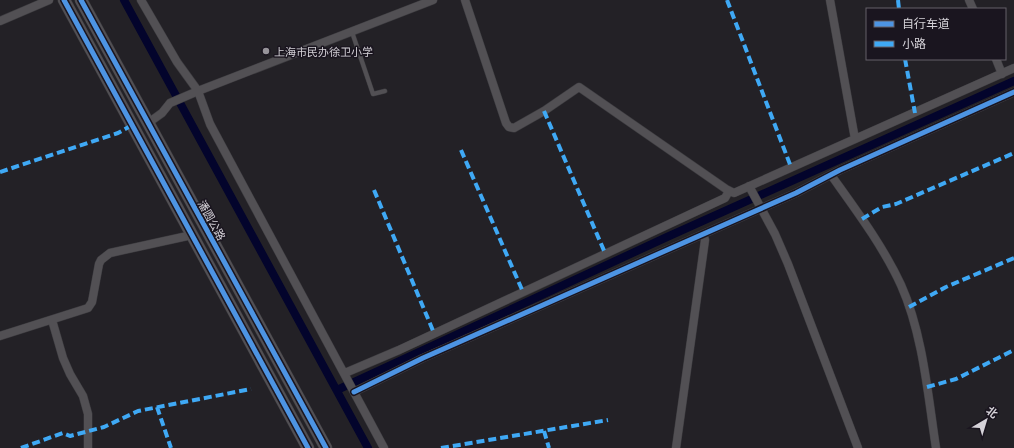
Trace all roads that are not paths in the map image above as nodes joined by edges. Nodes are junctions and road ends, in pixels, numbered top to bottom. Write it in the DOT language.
graph roads {
  1 [pos="49,0"];
  2 [pos="64,0"];
  3 [pos="81,0"];
  4 [pos="141,0"];
  5 [pos="433,0"];
  6 [pos="465,0"];
  7 [pos="830,0"];
  8 [pos="0,21"];
  9 [pos="352,32"];
  10 [pos="996,60"];
  11 [pos="1014,68"];
  12 [pos="1002,74"];
  13 [pos="385,91"];
  14 [pos="1014,92"];
  15 [pos="196,93"];
  16 [pos="148,122"];
  17 [pos="856,139"];
  18 [pos="831,175"];
  19 [pos="750,188"];
  20 [pos="729,191"];
  21 [pos="760,207"];
  22 [pos="703,234"];
  23 [pos="192,236"];
  24 [pos="52,320"];
  25 [pos="0,336"];
  26 [pos="346,375"];
  27 [pos="354,390"];
  28 [pos="88,448"];
  29 [pos="308,448"];
  30 [pos="326,448"];
  31 [pos="384,448"];
  32 [pos="676,448"];
  33 [pos="858,448"];
  34 [pos="936,448"];
  1 -- 8 [label="street"];
  2 -- 23 [label="main road"];
  3 -- 16 [label="main road, 潘圆公路"];
  4 -- 15 [label="street"];
  5 -- 9 [label="street"];
  6 -- 20 [label="street"];
  7 -- 17 [label="street"];
  9 -- 13 [label="lane"];
  9 -- 15 [label="street"];
  10 -- 12 [label="street"];
  11 -- 12 [label="street"];
  12 -- 17 [label="street"];
  14 -- 18 [label="street"];
  15 -- 16 [label="street"];
  15 -- 26 [label="street"];
  16 -- 30 [label="main road, 潘圆公路"];
  17 -- 19 [label="street"];
  18 -- 21 [label="street"];
  18 -- 34 [label="street"];
  19 -- 20 [label="street"];
  19 -- 21 [label="street"];
  20 -- 26 [label="street"];
  21 -- 22 [label="street"];
  21 -- 33 [label="street"];
  22 -- 27 [label="street"];
  22 -- 32 [label="street"];
  23 -- 24 [label="street"];
  23 -- 29 [label="main road"];
  24 -- 25 [label="street"];
  24 -- 28 [label="street"];
  26 -- 27 [label="street"];
  27 -- 31 [label="street"];
}
